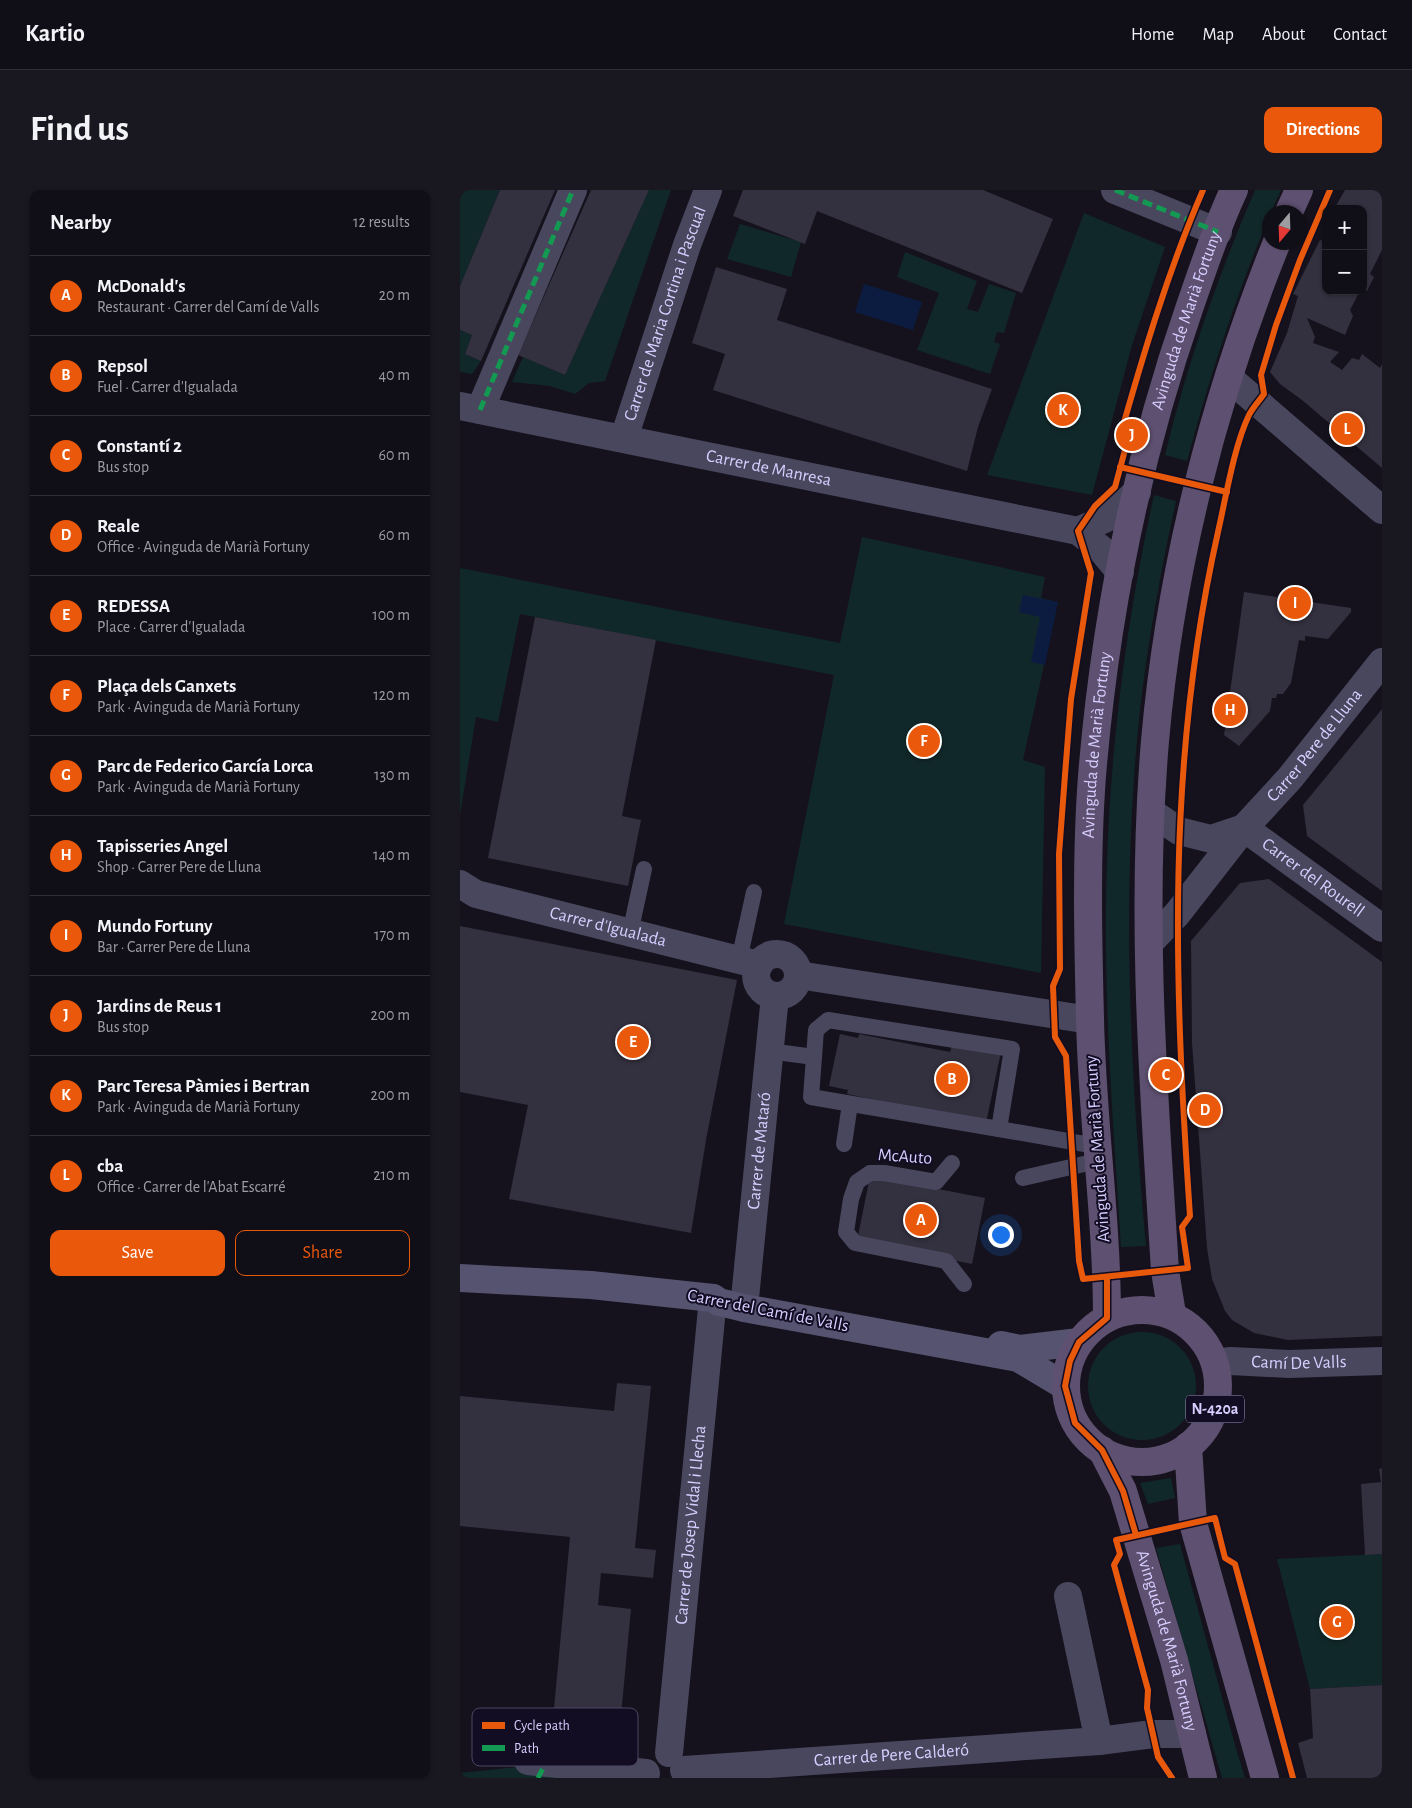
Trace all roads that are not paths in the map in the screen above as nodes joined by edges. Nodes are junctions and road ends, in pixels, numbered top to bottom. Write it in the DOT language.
graph roads {
  1 [pos="572,190"];
  2 [pos="708,190"];
  3 [pos="1115,190"];
  4 [pos="1234,190"];
  5 [pos="1299,190"];
  6 [pos="1292,205"];
  7 [pos="1218,232"];
  8 [pos="1274,250"];
  9 [pos="1229,378"];
  10 [pos="470,408"];
  11 [pos="624,438"];
  12 [pos="1137,492"];
  13 [pos="1382,510"];
  14 [pos="1078,531"];
  15 [pos="1120,572"];
  16 [pos="1382,662"];
  17 [pos="1151,812"];
  18 [pos="1244,828"];
  19 [pos="644,869"];
  20 [pos="460,884"];
  21 [pos="754,892"];
  22 [pos="1382,928"];
  23 [pos="630,933"];
  24 [pos="1149,943"];
  25 [pos="749,963"];
  26 [pos="798,975"];
  27 [pos="775,996"];
  28 [pos="1090,1020"];
  29 [pos="770,1050"];
  30 [pos="814,1057"];
  31 [pos="850,1104"];
  32 [pos="999,1129"];
  33 [pos="844,1144"];
  34 [pos="1097,1153"];
  35 [pos="952,1163"];
  36 [pos="1023,1178"];
  37 [pos="460,1278"];
  38 [pos="964,1284"];
  39 [pos="713,1298"];
  40 [pos="745,1301"];
  41 [pos="1172,1314"];
  42 [pos="1107,1318"];
  43 [pos="1079,1342"];
  44 [pos="1019,1353"];
  45 [pos="1382,1361"];
  46 [pos="1215,1364"];
  47 [pos="1066,1386"];
  48 [pos="1188,1446"];
  49 [pos="1102,1450"];
  50 [pos="1068,1596"];
  51 [pos="1192,1734"];
  52 [pos="1099,1741"];
  53 [pos="568,1766"];
  54 [pos="679,1767"];
  55 [pos="647,1776"];
  56 [pos="1203,1778"];
  57 [pos="1265,1778"];
  1 -- 10 [label="street"];
  2 -- 11 [label="street, Carrer de Maria Cortina i Pascual"];
  3 -- 7 [label="street"];
  4 -- 7 [label="main road, Avinguda de Marià Fortuny"];
  5 -- 6 [label="main road"];
  7 -- 12 [label="main road, Avinguda de Marià Fortuny"];
  8 -- 9 [label="main road"];
  9 -- 13 [label="street"];
  9 -- 17 [label="main road"];
  10 -- 11 [label="street, Carrer de Manresa"];
  11 -- 14 [label="street, Carrer de Manresa"];
  12 -- 14 [label="street"];
  12 -- 15 [label="main road, Avinguda de Marià Fortuny"];
  14 -- 15 [label="street, Carrer de Manresa"];
  15 -- 28 [label="main road, Avinguda de Marià Fortuny"];
  16 -- 18 [label="street, Carrer Pere de Lluna"];
  17 -- 18 [label="street"];
  17 -- 24 [label="main road"];
  18 -- 22 [label="street, Carrer del Rourell"];
  18 -- 24 [label="street, Carrer Pere de Lluna"];
  19 -- 23 [label="lane"];
  20 -- 23 [label="street, Carrer d'Igualada"];
  21 -- 25 [label="lane"];
  23 -- 25 [label="street, Carrer d'Igualada"];
  24 -- 41 [label="main road"];
  25 -- 26 [label="street"];
  25 -- 27 [label="street"];
  26 -- 27 [label="street"];
  26 -- 28 [label="street"];
  27 -- 29 [label="street, Carrer de Mataró"];
  28 -- 34 [label="main road, Avinguda de Marià Fortuny"];
  29 -- 30 [label="lane"];
  29 -- 40 [label="street, Carrer de Mataró"];
  30 -- 31 [label="lane"];
  30 -- 32 [label="lane"];
  31 -- 32 [label="lane"];
  31 -- 33 [label="lane"];
  32 -- 34 [label="lane"];
  34 -- 36 [label="lane"];
  34 -- 42 [label="main road, Avinguda de Marià Fortuny"];
  35 -- 38 [label="lane, McAuto"];
  37 -- 39 [label="main road, Carrer del Camí de Valls"];
  39 -- 40 [label="main road, Carrer del Camí de Valls"];
  39 -- 54 [label="street, Carrer de Josep Vidal i Llecha"];
  40 -- 44 [label="main road, Carrer del Camí de Valls"];
  41 -- 42 [label="main road, N-420a"];
  41 -- 46 [label="main road, N-420a"];
  42 -- 43 [label="main road, N-420a"];
  43 -- 44 [label="main road, Carrer del Camí de Valls"];
  43 -- 47 [label="main road, N-420a"];
  44 -- 47 [label="main road, Carrer del Camí de Valls"];
  45 -- 46 [label="street, Camí De Valls"];
  46 -- 48 [label="main road, N-420a"];
  47 -- 49 [label="main road, N-420a"];
  48 -- 49 [label="main road, N-420a"];
  48 -- 57 [label="main road, N-420a"];
  49 -- 51 [label="main road, Avinguda de Marià Fortuny / N-420a"];
  50 -- 52 [label="street"];
  51 -- 52 [label="street, Carrer de Pere Calderó"];
  51 -- 56 [label="main road, Avinguda de Marià Fortuny / N-420a"];
  52 -- 54 [label="street, Carrer de Pere Calderó"];
  53 -- 55 [label="street"];
  54 -- 55 [label="street"];
}
